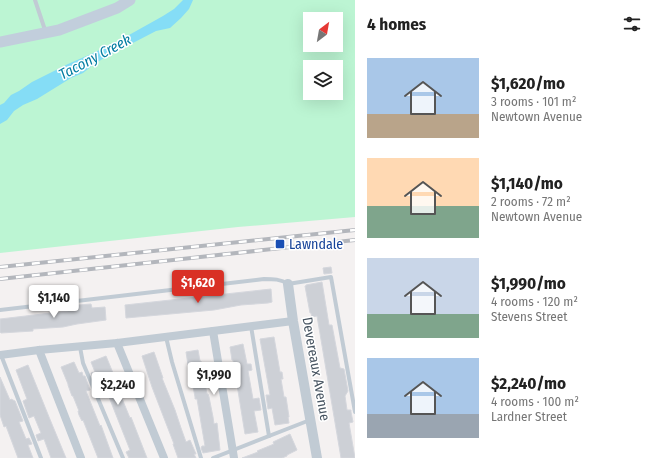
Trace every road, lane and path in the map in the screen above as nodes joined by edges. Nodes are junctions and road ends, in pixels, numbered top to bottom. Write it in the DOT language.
graph roads {
  1 [pos="35,0"];
  2 [pos="130,0"];
  3 [pos="46,33"];
  4 [pos="0,42"];
  5 [pos="288,284"];
  6 [pos="0,310"];
  7 [pos="293,321"];
  8 [pos="250,326"];
  9 [pos="213,331"];
  10 [pos="166,337"];
  11 [pos="117,343"];
  12 [pos="80,346"];
  13 [pos="39,350"];
  14 [pos="0,355"];
  15 [pos="355,412"];
  16 [pos="310,420"];
  17 [pos="269,436"];
  18 [pos="233,454"];
  19 [pos="41,458"];
  20 [pos="81,458"];
  21 [pos="123,458"];
  22 [pos="164,458"];
  23 [pos="201,458"];
  24 [pos="213,458"];
  25 [pos="317,458"];
  1 -- 3 [label="lane"];
  2 -- 3 [label="main road"];
  3 -- 4 [label="main road"];
  5 -- 6 [label="lane"];
  5 -- 7 [label="street, Devereaux Avenue"];
  5 -- 15 [label="lane"];
  7 -- 8 [label="street"];
  7 -- 16 [label="street, Devereaux Avenue"];
  8 -- 9 [label="street"];
  8 -- 17 [label="lane"];
  9 -- 10 [label="street"];
  9 -- 18 [label="street"];
  10 -- 11 [label="street"];
  10 -- 23 [label="lane"];
  11 -- 12 [label="street"];
  11 -- 22 [label="street"];
  12 -- 13 [label="street"];
  12 -- 21 [label="lane"];
  13 -- 14 [label="street"];
  13 -- 20 [label="street"];
  14 -- 19 [label="lane"];
  16 -- 17 [label="lane"];
  16 -- 25 [label="street, Devereaux Avenue"];
  17 -- 18 [label="lane"];
  18 -- 24 [label="lane"];
}
